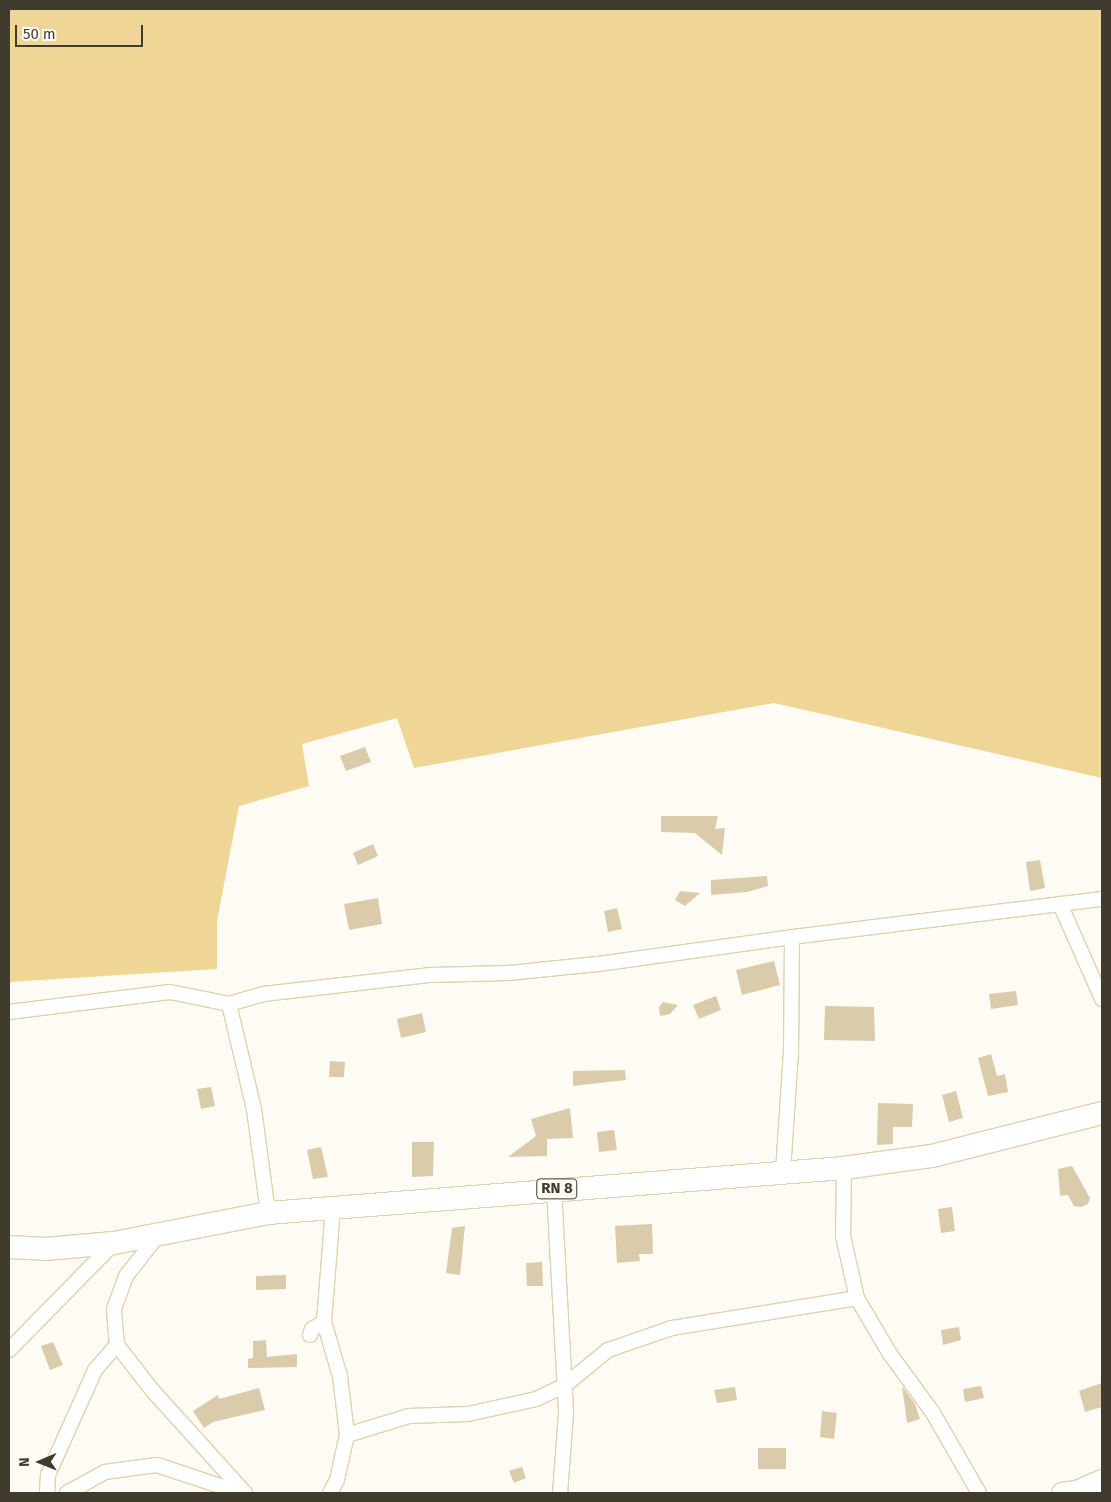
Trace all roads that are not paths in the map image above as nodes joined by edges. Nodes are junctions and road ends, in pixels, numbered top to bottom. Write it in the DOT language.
graph roads {
  1 [pos="1102,899"];
  2 [pos="1060,904"];
  3 [pos="792,936"];
  4 [pos="1102,999"];
  5 [pos="230,1004"];
  6 [pos="9,1012"];
  7 [pos="1102,1113"];
  8 [pos="844,1168"];
  9 [pos="783,1172"];
  10 [pos="554,1189"];
  11 [pos="333,1208"];
  12 [pos="268,1213"];
  13 [pos="159,1234"];
  14 [pos="114,1242"];
  15 [pos="9,1247"];
  16 [pos="857,1298"];
  17 [pos="324,1322"];
  18 [pos="310,1335"];
  19 [pos="117,1345"];
  20 [pos="9,1350"];
  21 [pos="564,1386"];
  22 [pos="347,1435"];
  23 [pos="1102,1480"];
  24 [pos="47,1493"];
  25 [pos="67,1493"];
  26 [pos="241,1493"];
  27 [pos="246,1493"];
  28 [pos="330,1493"];
  29 [pos="560,1493"];
  30 [pos="979,1493"];
  31 [pos="1062,1493"];
  1 -- 2 [label="street"];
  2 -- 3 [label="street"];
  2 -- 4 [label="street"];
  3 -- 5 [label="street"];
  3 -- 9 [label="street"];
  5 -- 6 [label="street"];
  5 -- 12 [label="street"];
  7 -- 8 [label="main road, RN 8"];
  8 -- 9 [label="main road, RN 8"];
  8 -- 16 [label="street"];
  9 -- 10 [label="main road, RN 8"];
  10 -- 11 [label="main road, RN 8"];
  10 -- 21 [label="street"];
  11 -- 12 [label="main road, RN 8"];
  11 -- 17 [label="street"];
  12 -- 13 [label="main road, RN 8"];
  13 -- 14 [label="main road, RN 8"];
  13 -- 19 [label="street"];
  14 -- 15 [label="main road, RN 8"];
  14 -- 20 [label="street"];
  16 -- 21 [label="street"];
  16 -- 30 [label="street"];
  17 -- 18 [label="street"];
  17 -- 22 [label="street"];
  19 -- 24 [label="street"];
  19 -- 27 [label="street"];
  21 -- 22 [label="street"];
  21 -- 29 [label="street"];
  22 -- 28 [label="street"];
  23 -- 31 [label="street"];
  25 -- 26 [label="street"];
}
